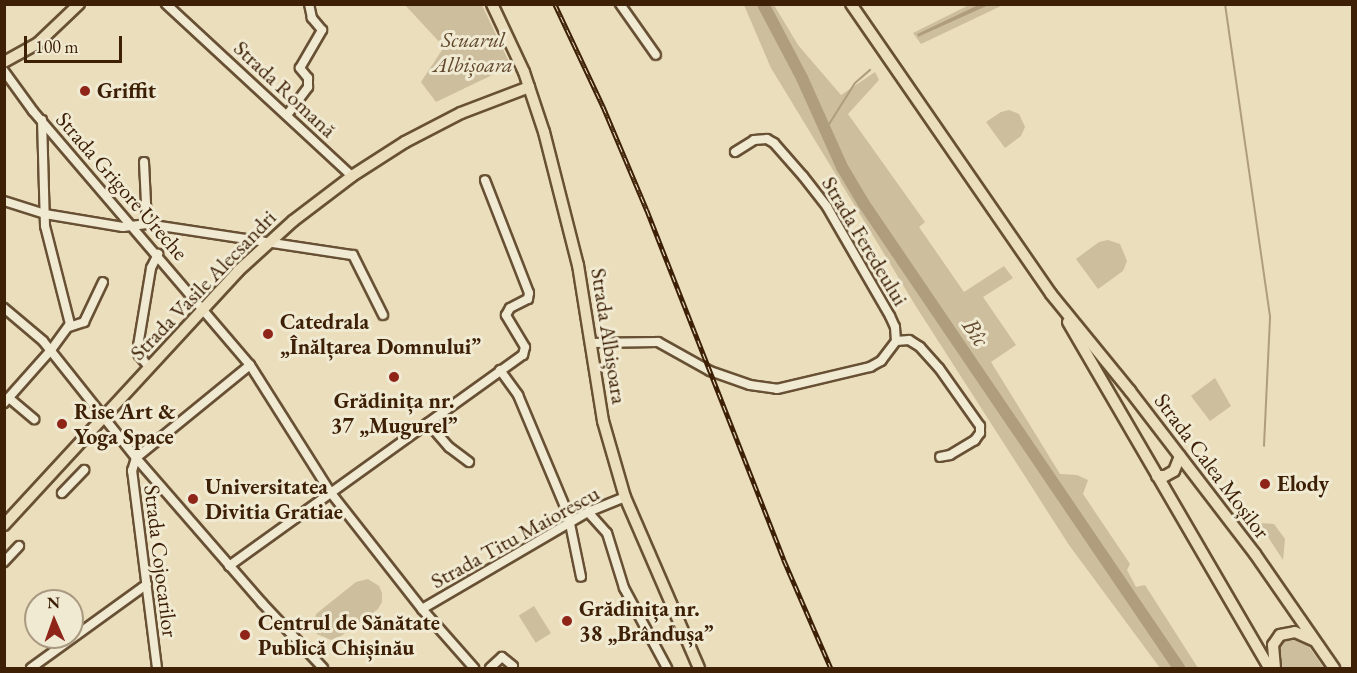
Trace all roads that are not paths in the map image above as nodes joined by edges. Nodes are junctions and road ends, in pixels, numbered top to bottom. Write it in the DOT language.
graph roads {
  1 [pos="79,4"];
  2 [pos="166,4"];
  3 [pos="309,4"];
  4 [pos="492,4"];
  5 [pos="620,4"];
  6 [pos="851,4"];
  7 [pos="656,55"];
  8 [pos="4,62"];
  9 [pos="4,71"];
  10 [pos="529,87"];
  11 [pos="287,115"];
  12 [pos="42,120"];
  13 [pos="735,152"];
  14 [pos="144,162"];
  15 [pos="352,176"];
  16 [pos="485,180"];
  17 [pos="4,201"];
  18 [pos="45,214"];
  19 [pos="147,224"];
  20 [pos="134,227"];
  21 [pos="269,242"];
  22 [pos="158,254"];
  23 [pos="103,282"];
  24 [pos="1051,294"];
  25 [pos="4,308"];
  26 [pos="203,309"];
  27 [pos="383,315"];
  28 [pos="69,327"];
  29 [pos="896,341"];
  30 [pos="591,344"];
  31 [pos="51,350"];
  32 [pos="250,365"];
  33 [pos="149,367"];
  34 [pos="500,370"];
  35 [pos="7,400"];
  36 [pos="104,417"];
  37 [pos="34,419"];
  38 [pos="428,423"];
  39 [pos="1180,456"];
  40 [pos="939,457"];
  41 [pos="136,458"];
  42 [pos="469,462"];
  43 [pos="84,470"];
  44 [pos="1157,476"];
  45 [pos="62,493"];
  46 [pos="331,493"];
  47 [pos="625,497"];
  48 [pos="588,512"];
  49 [pos="570,523"];
  50 [pos="4,525"];
  51 [pos="19,546"];
  52 [pos="4,562"];
  53 [pos="229,566"];
  54 [pos="581,577"];
  55 [pos="147,584"];
  56 [pos="422,609"];
  57 [pos="1316,641"];
  58 [pos="513,666"];
  59 [pos="319,667"];
  60 [pos="31,669"];
  61 [pos="157,669"];
  62 [pos="474,669"];
  63 [pos="490,669"];
  64 [pos="667,669"];
  65 [pos="699,669"];
  66 [pos="1269,669"];
  67 [pos="1275,669"];
  68 [pos="1334,669"];
  1 -- 8 [label="main road"];
  2 -- 11 [label="street, Strada Romană"];
  3 -- 11 [label="street"];
  4 -- 10 [label="main road, Strada Albișoara"];
  5 -- 7 [label="street"];
  6 -- 24 [label="main road, Strada Calea Moșilor"];
  9 -- 12 [label="street, Strada Grigore Ureche"];
  10 -- 15 [label="main road, Strada Vasile Alecsandri"];
  10 -- 30 [label="main road, Strada Albișoara"];
  11 -- 15 [label="street, Strada Romană"];
  12 -- 18 [label="street"];
  12 -- 20 [label="street, Strada Grigore Ureche"];
  13 -- 29 [label="street, Strada Feredeului"];
  14 -- 19 [label="street"];
  15 -- 21 [label="main road, Strada Vasile Alecsandri"];
  16 -- 34 [label="street"];
  17 -- 18 [label="street"];
  18 -- 20 [label="street"];
  18 -- 28 [label="street"];
  19 -- 20 [label="street"];
  19 -- 21 [label="street"];
  20 -- 22 [label="street, Strada Grigore Ureche"];
  21 -- 26 [label="main road, Strada Vasile Alecsandri"];
  21 -- 27 [label="street"];
  22 -- 26 [label="street, Strada Grigore Ureche"];
  22 -- 33 [label="street"];
  23 -- 28 [label="street"];
  24 -- 39 [label="main road, Strada Calea Moșilor"];
  24 -- 44 [label="main road, Strada Calea Moșilor"];
  25 -- 31 [label="street"];
  26 -- 32 [label="street, Strada Grigore Ureche"];
  26 -- 33 [label="main road, Strada Vasile Alecsandri"];
  28 -- 31 [label="street"];
  29 -- 30 [label="street, Strada Feredeului"];
  29 -- 40 [label="street, Strada Feredeului"];
  30 -- 47 [label="main road, Strada Albișoara"];
  31 -- 35 [label="street"];
  31 -- 36 [label="street"];
  32 -- 41 [label="street"];
  32 -- 46 [label="street, Strada Grigore Ureche"];
  33 -- 36 [label="main road, Strada Vasile Alecsandri"];
  34 -- 38 [label="street"];
  34 -- 49 [label="street"];
  35 -- 37 [label="street"];
  36 -- 41 [label="street"];
  36 -- 50 [label="main road, Strada Vasile Alecsandri"];
  38 -- 42 [label="street"];
  38 -- 46 [label="street"];
  39 -- 44 [label="main road"];
  39 -- 57 [label="main road, Strada Calea Moșilor"];
  41 -- 53 [label="street"];
  41 -- 55 [label="street, Strada Cojocarilor"];
  43 -- 45 [label="street"];
  44 -- 66 [label="main road, Strada Calea Moșilor"];
  46 -- 53 [label="street"];
  46 -- 56 [label="street, Strada Grigore Ureche"];
  47 -- 48 [label="street, Strada Titu Maiorescu"];
  47 -- 65 [label="main road, Strada Albișoara"];
  48 -- 49 [label="street, Strada Titu Maiorescu"];
  48 -- 64 [label="street"];
  49 -- 54 [label="street"];
  49 -- 56 [label="street, Strada Titu Maiorescu"];
  51 -- 52 [label="street"];
  53 -- 59 [label="street"];
  55 -- 60 [label="street"];
  55 -- 61 [label="street, Strada Cojocarilor"];
  56 -- 62 [label="street, Strada Grigore Ureche"];
  57 -- 67 [label="main road"];
  57 -- 68 [label="main road, Strada Calea Moșilor"];
  58 -- 63 [label="street"];
}
